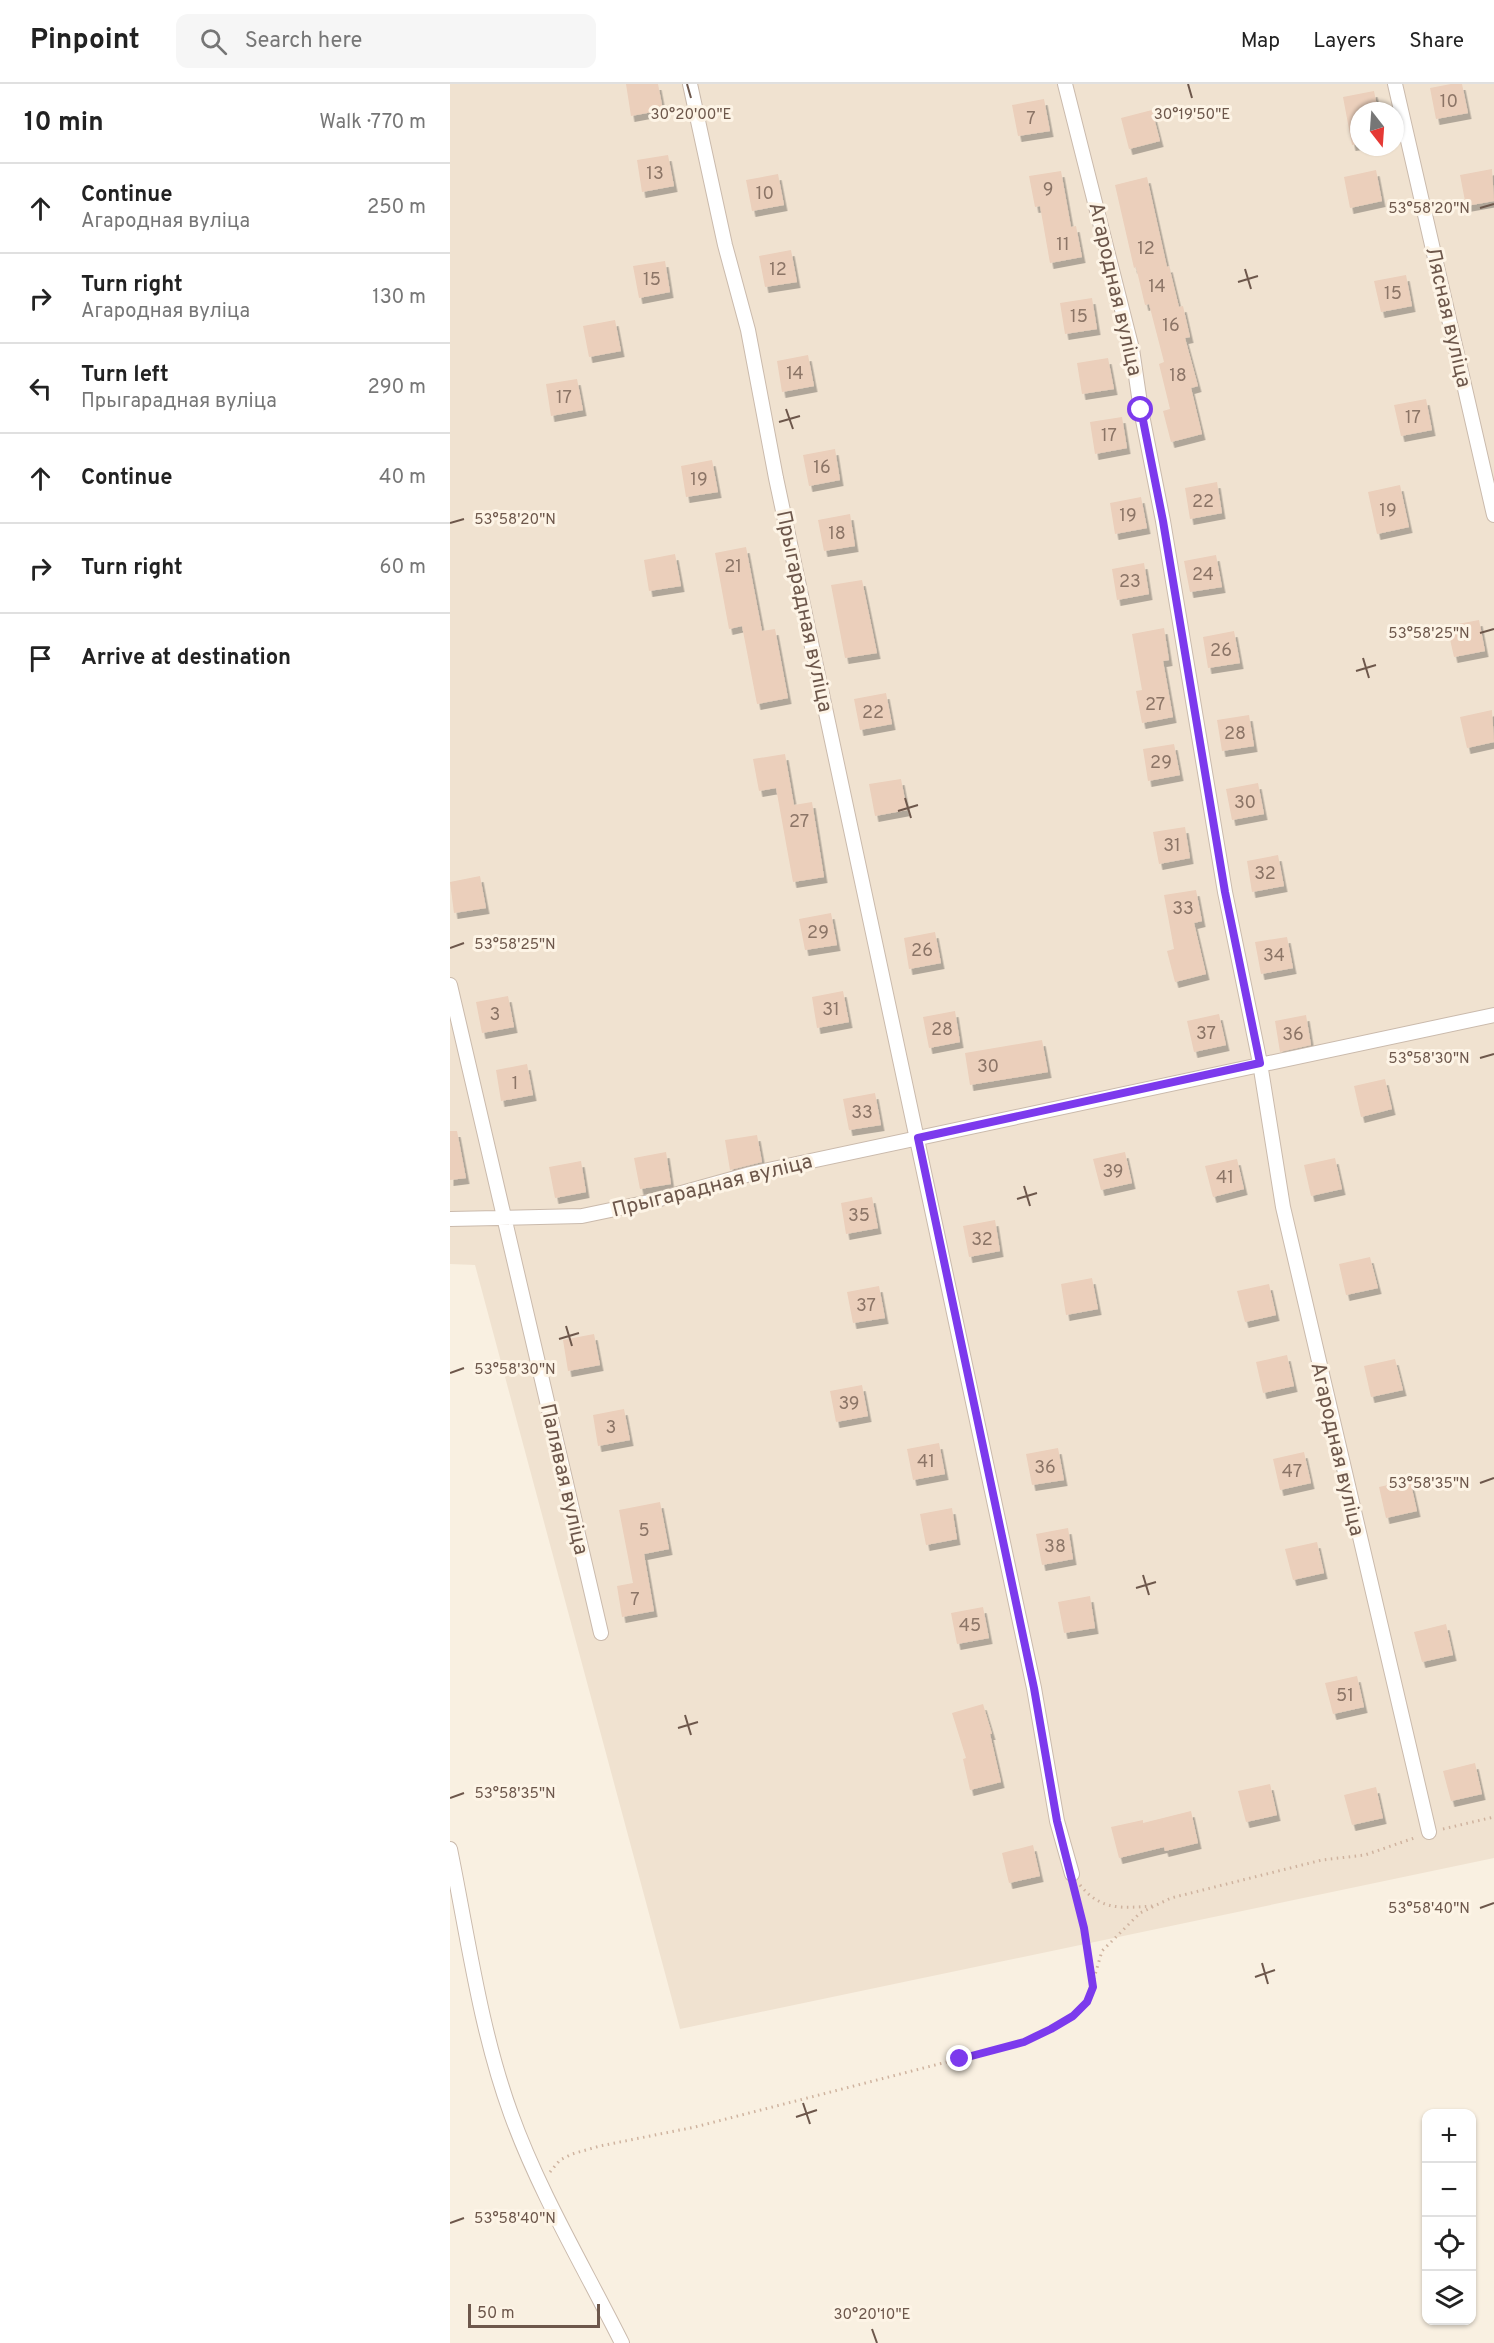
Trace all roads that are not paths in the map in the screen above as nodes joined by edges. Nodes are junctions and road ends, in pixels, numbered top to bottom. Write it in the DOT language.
graph roads {
  1 [pos="690,84"];
  2 [pos="1065,84"];
  3 [pos="1395,84"];
  4 [pos="1494,515"];
  5 [pos="450,985"];
  6 [pos="1494,1015"];
  7 [pos="1260,1063"];
  8 [pos="918,1138"];
  9 [pos="450,1219"];
  10 [pos="505,1220"];
  11 [pos="601,1633"];
  12 [pos="1429,1832"];
  13 [pos="450,1849"];
  14 [pos="1072,1874"];
  15 [pos="622,2343"];
  1 -- 8 [label="street, Прыгарадная вуліца"];
  2 -- 7 [label="street, Агародная вуліца"];
  3 -- 4 [label="street, Лясная вуліца"];
  5 -- 10 [label="street, Палявая вуліца"];
  6 -- 7 [label="street"];
  7 -- 8 [label="street"];
  7 -- 12 [label="street, Агародная вуліца"];
  8 -- 10 [label="street, Прыгарадная вуліца"];
  8 -- 14 [label="street, Прыгарадная вуліца"];
  9 -- 10 [label="street, Прыгарадная вуліца"];
  10 -- 11 [label="street, Палявая вуліца"];
  13 -- 15 [label="street"];
}
